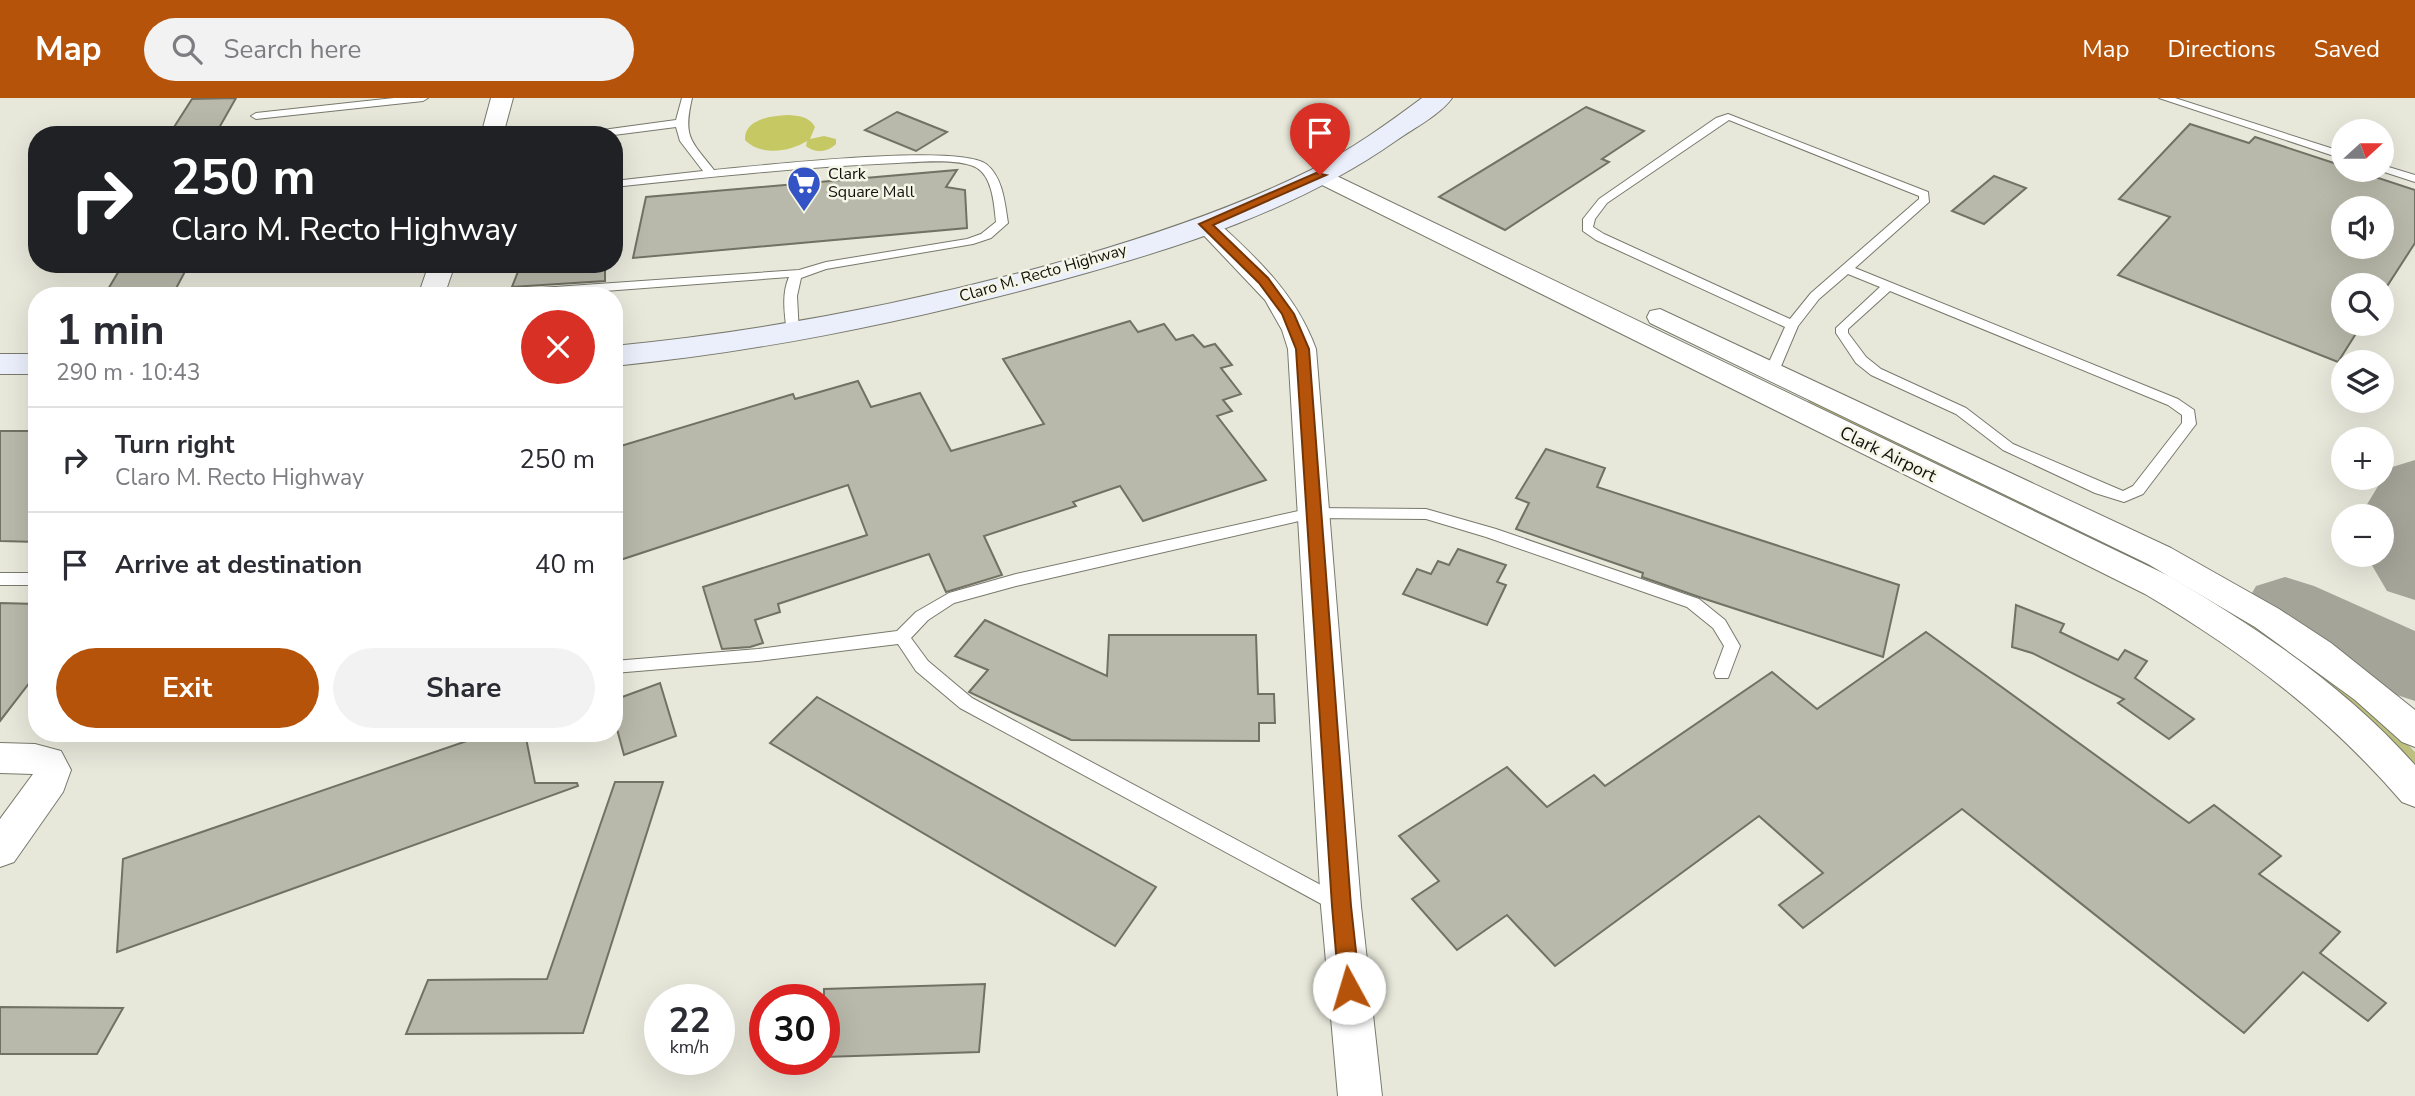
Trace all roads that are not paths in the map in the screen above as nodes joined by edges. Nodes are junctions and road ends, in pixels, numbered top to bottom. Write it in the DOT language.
graph roads {
  1 [pos="423,98"];
  2 [pos="502,98"];
  3 [pos="687,98"];
  4 [pos="1439,98"];
  5 [pos="2164,98"];
  6 [pos="256,116"];
  7 [pos="681,123"];
  8 [pos="494,126"];
  9 [pos="623,130"];
  10 [pos="2331,152"];
  11 [pos="1331,169"];
  12 [pos="2394,172"];
  13 [pos="710,173"];
  14 [pos="2415,179"];
  15 [pos="623,183"];
  16 [pos="1205,224"];
  17 [pos="1847,268"];
  18 [pos="798,272"];
  19 [pos="1888,286"];
  20 [pos="601,287"];
  21 [pos="1792,324"];
  22 [pos="793,326"];
  23 [pos="623,355"];
  24 [pos="0,364"];
  25 [pos="28,364"];
  26 [pos="1772,371"];
  27 [pos="1791,393"];
  28 [pos="1312,513"];
  29 [pos="0,579"];
  30 [pos="28,579"];
  31 [pos="902,637"];
  32 [pos="623,666"];
  33 [pos="1722,673"];
  34 [pos="2415,732"];
  35 [pos="0,758"];
  36 [pos="2415,792"];
  37 [pos="0,850"];
  38 [pos="1341,906"];
  39 [pos="1360,1096"];
  1 -- 6 [label="lane"];
  2 -- 8 [label="street"];
  3 -- 7 [label="lane"];
  4 -- 11 [label="main road, Claro M. Recto Highway"];
  5 -- 10 [label="lane"];
  7 -- 9 [label="lane"];
  7 -- 13 [label="lane"];
  11 -- 16 [label="main road, Claro M. Recto Highway"];
  11 -- 26 [label="street, Clark Airport"];
  11 -- 27 [label="street, Clark Airport"];
  12 -- 14 [label="lane"];
  13 -- 15 [label="lane"];
  13 -- 18 [label="lane"];
  16 -- 22 [label="main road, Claro M. Recto Highway"];
  16 -- 28 [label="street"];
  17 -- 19 [label="lane"];
  17 -- 21 [label="lane"];
  17 -- 21 [label="lane"];
  18 -- 20 [label="lane"];
  18 -- 22 [label="lane"];
  19 -- 19 [label="lane"];
  21 -- 26 [label="lane"];
  22 -- 23 [label="main road, Claro M. Recto Highway"];
  24 -- 25 [label="main road"];
  26 -- 27 [label="street, Clark Airport"];
  27 -- 34 [label="street, Clark Airport"];
  27 -- 36 [label="street, Clark Airport"];
  28 -- 31 [label="lane"];
  28 -- 33 [label="lane"];
  28 -- 38 [label="street"];
  29 -- 30 [label="lane"];
  31 -- 32 [label="lane"];
  31 -- 38 [label="lane"];
  35 -- 37 [label="street"];
  38 -- 39 [label="street"];
}
